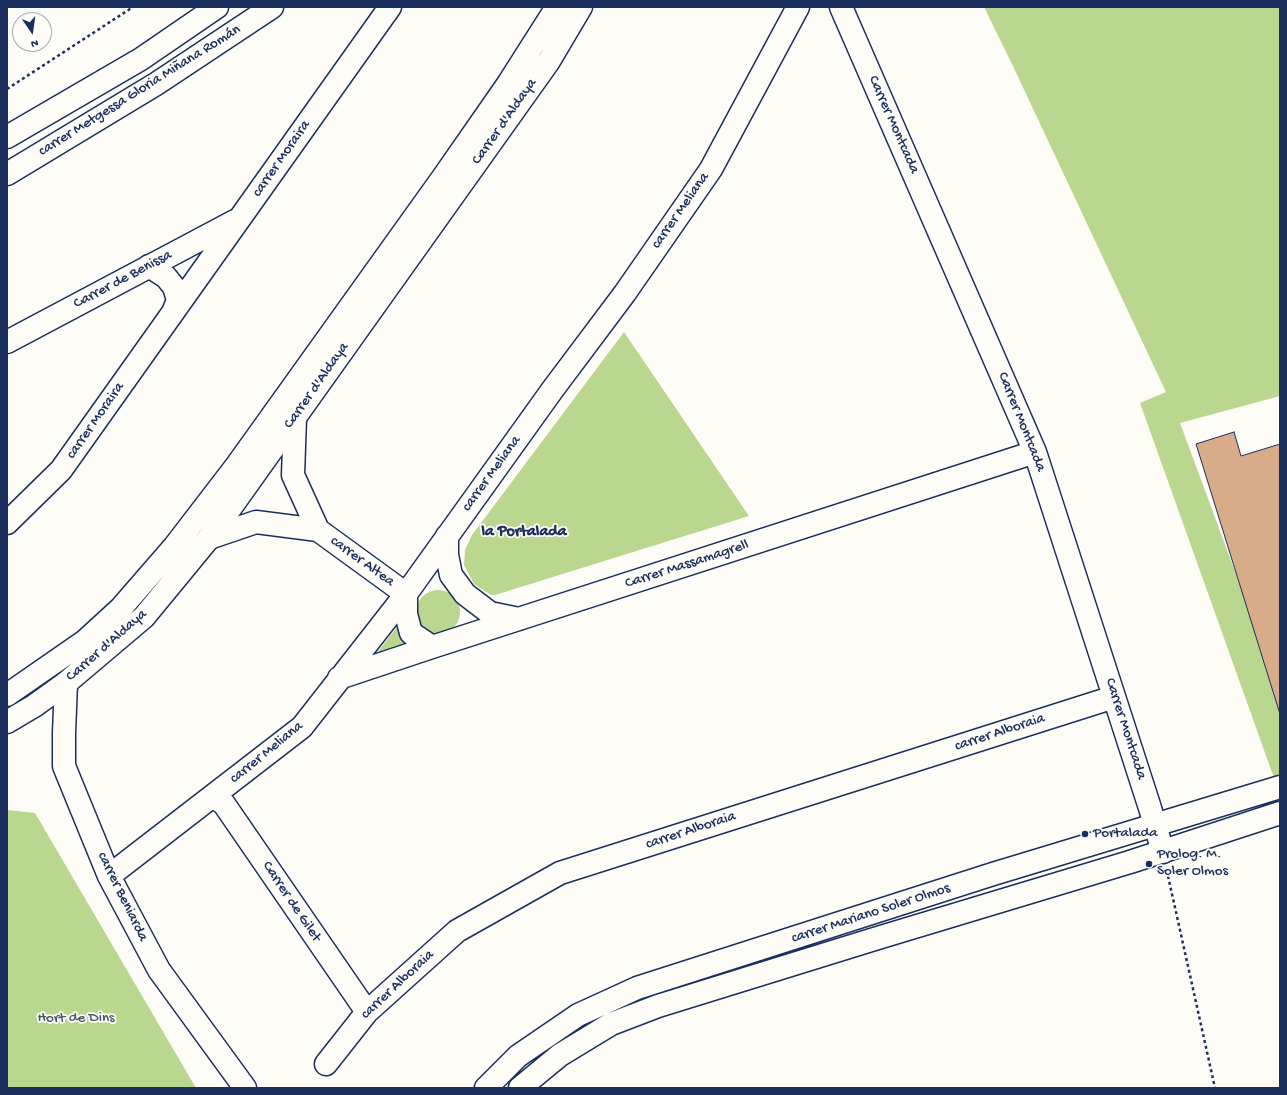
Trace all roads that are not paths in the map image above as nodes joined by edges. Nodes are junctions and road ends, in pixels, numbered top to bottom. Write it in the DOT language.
graph roads {
  1 [pos="217,7"];
  2 [pos="272,7"];
  3 [pos="390,7"];
  4 [pos="557,7"];
  5 [pos="581,7"];
  6 [pos="798,7"];
  7 [pos="841,7"];
  8 [pos="7,137"];
  9 [pos="7,174"];
  10 [pos="239,218"];
  11 [pos="149,266"];
  12 [pos="174,310"];
  13 [pos="7,342"];
  14 [pos="295,418"];
  15 [pos="1035,452"];
  16 [pos="7,523"];
  17 [pos="318,530"];
  18 [pos="447,536"];
  19 [pos="209,538"];
  20 [pos="406,594"];
  21 [pos="520,619"];
  22 [pos="432,647"];
  23 [pos="339,678"];
  24 [pos="66,682"];
  25 [pos="7,695"];
  26 [pos="1114,697"];
  27 [pos="7,722"];
  28 [pos="1280,787"];
  29 [pos="213,796"];
  30 [pos="1280,813"];
  31 [pos="1155,825"];
  32 [pos="1163,852"];
  33 [pos="109,876"];
  34 [pos="367,1012"];
  35 [pos="326,1064"];
  36 [pos="245,1088"];
  37 [pos="486,1088"];
  38 [pos="520,1088"];
  1 -- 8 [label="street, carrer Metgessa Gloria Miñana Román"];
  2 -- 9 [label="street, carrer Metgessa Gloria Miñana Román"];
  3 -- 10 [label="street, carrer Moraira"];
  4 -- 25 [label="street, Carrer d'Aldaya"];
  5 -- 14 [label="street, Carrer d'Aldaya"];
  6 -- 18 [label="street, carrer Meliana"];
  7 -- 15 [label="street, Carrer Montcada"];
  10 -- 11 [label="street, Carrer de Benissa"];
  10 -- 12 [label="street, carrer Moraira"];
  11 -- 12 [label="street"];
  11 -- 13 [label="street, Carrer de Benissa"];
  12 -- 16 [label="street, carrer Moraira"];
  14 -- 17 [label="street, carrer Altea"];
  14 -- 19 [label="street, Carrer d'Aldaya"];
  15 -- 21 [label="street, Carrer Massamagrell"];
  15 -- 26 [label="street, Carrer Montcada"];
  17 -- 19 [label="street, carrer Altea"];
  17 -- 20 [label="street, carrer Altea"];
  18 -- 20 [label="street, carrer Meliana"];
  18 -- 21 [label="street"];
  19 -- 24 [label="street, Carrer d'Aldaya"];
  20 -- 22 [label="street"];
  20 -- 23 [label="street, carrer Meliana"];
  21 -- 22 [label="street, Carrer Massamagrell"];
  22 -- 23 [label="street, Carrer Massamagrell"];
  23 -- 29 [label="street, carrer Meliana"];
  24 -- 27 [label="street, Carrer d'Aldaya"];
  24 -- 33 [label="street, carrer Beniarda"];
  26 -- 31 [label="street, Carrer Montcada"];
  26 -- 34 [label="street, carrer Alboraia"];
  28 -- 31 [label="street, carrer Mariano Soler Olmos"];
  29 -- 33 [label="street, carrer Meliana"];
  29 -- 34 [label="street, Carrer de Gilet"];
  30 -- 32 [label="street, carrer Mariano Soler Olmos"];
  31 -- 32 [label="street, Carrer Montcada"];
  31 -- 37 [label="street, carrer Mariano Soler Olmos"];
  32 -- 38 [label="street, carrer Mariano Soler Olmos"];
  33 -- 36 [label="street, carrer Beniarda"];
  34 -- 35 [label="street, carrer Alboraia"];
}
